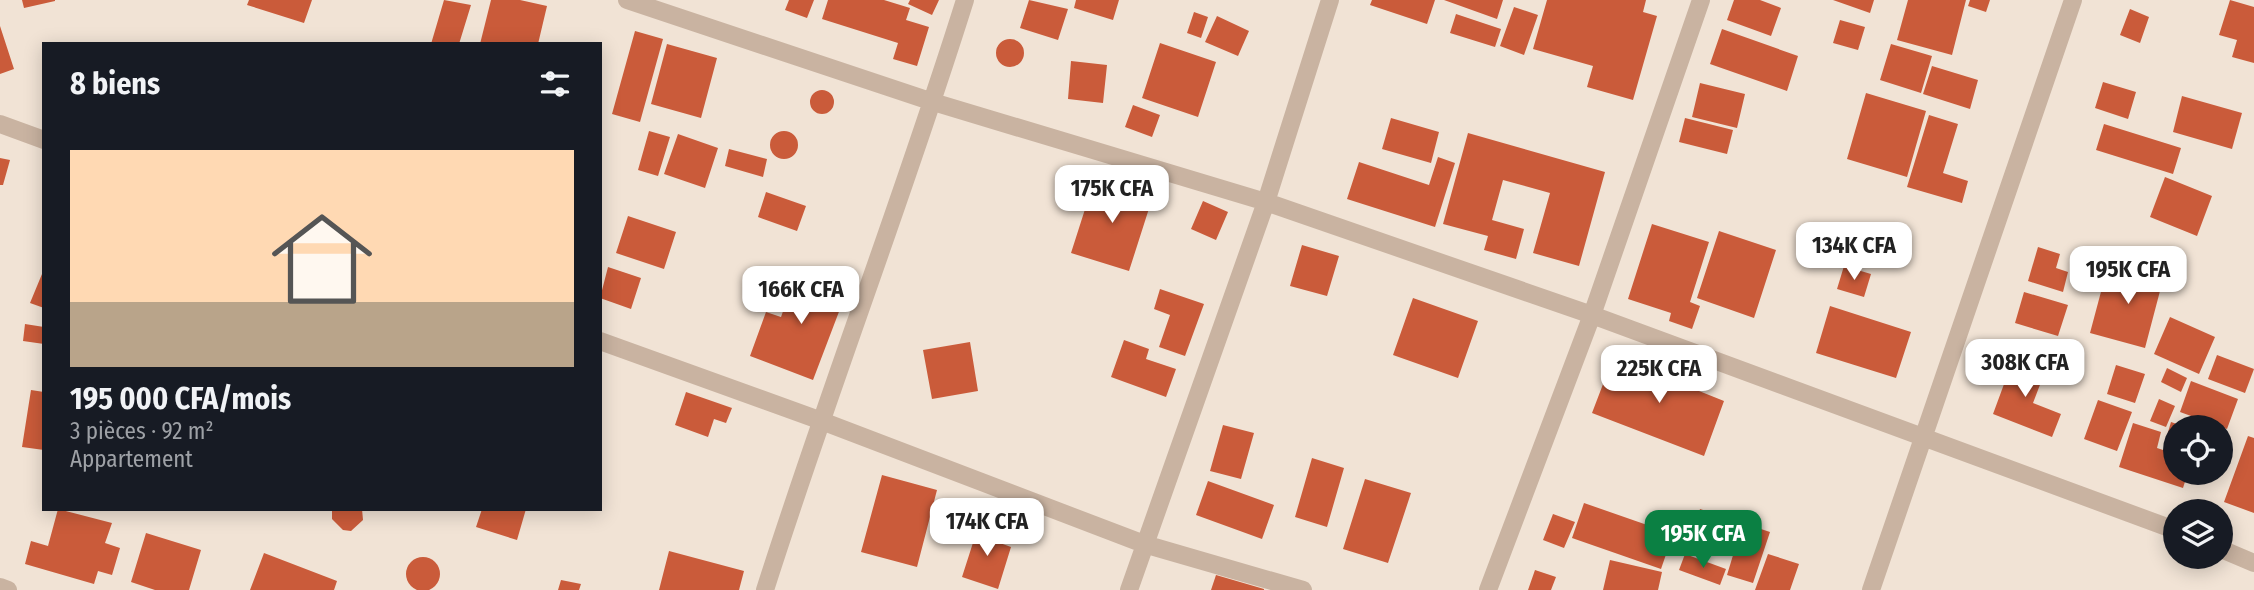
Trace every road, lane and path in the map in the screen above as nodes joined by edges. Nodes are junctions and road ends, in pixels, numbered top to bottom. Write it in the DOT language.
graph roads {
  1 [pos="627,0"];
  2 [pos="965,0"];
  3 [pos="1330,0"];
  4 [pos="1701,0"];
  5 [pos="2073,0"];
  6 [pos="933,102"];
  7 [pos="0,124"];
  8 [pos="42,139"];
  9 [pos="1266,202"];
  10 [pos="1592,315"];
  11 [pos="602,342"];
  12 [pos="819,420"];
  13 [pos="1925,435"];
  14 [pos="2163,525"];
  15 [pos="1144,544"];
  16 [pos="2233,554"];
  17 [pos="2254,563"];
  18 [pos="0,587"];
  19 [pos="8,590"];
  20 [pos="765,590"];
  21 [pos="1129,590"];
  22 [pos="1303,590"];
  23 [pos="1488,590"];
  24 [pos="1871,590"];
  1 -- 6 [label="street"];
  2 -- 6 [label="street"];
  3 -- 9 [label="street"];
  4 -- 10 [label="street"];
  5 -- 13 [label="street"];
  6 -- 9 [label="street"];
  6 -- 12 [label="street"];
  7 -- 8 [label="street"];
  9 -- 10 [label="street"];
  9 -- 15 [label="street"];
  10 -- 13 [label="street"];
  10 -- 23 [label="street"];
  11 -- 12 [label="street"];
  12 -- 15 [label="street"];
  12 -- 20 [label="street"];
  13 -- 14 [label="street"];
  13 -- 24 [label="street"];
  15 -- 21 [label="street"];
  15 -- 22 [label="street"];
  16 -- 17 [label="street"];
  18 -- 19 [label="street"];
}
